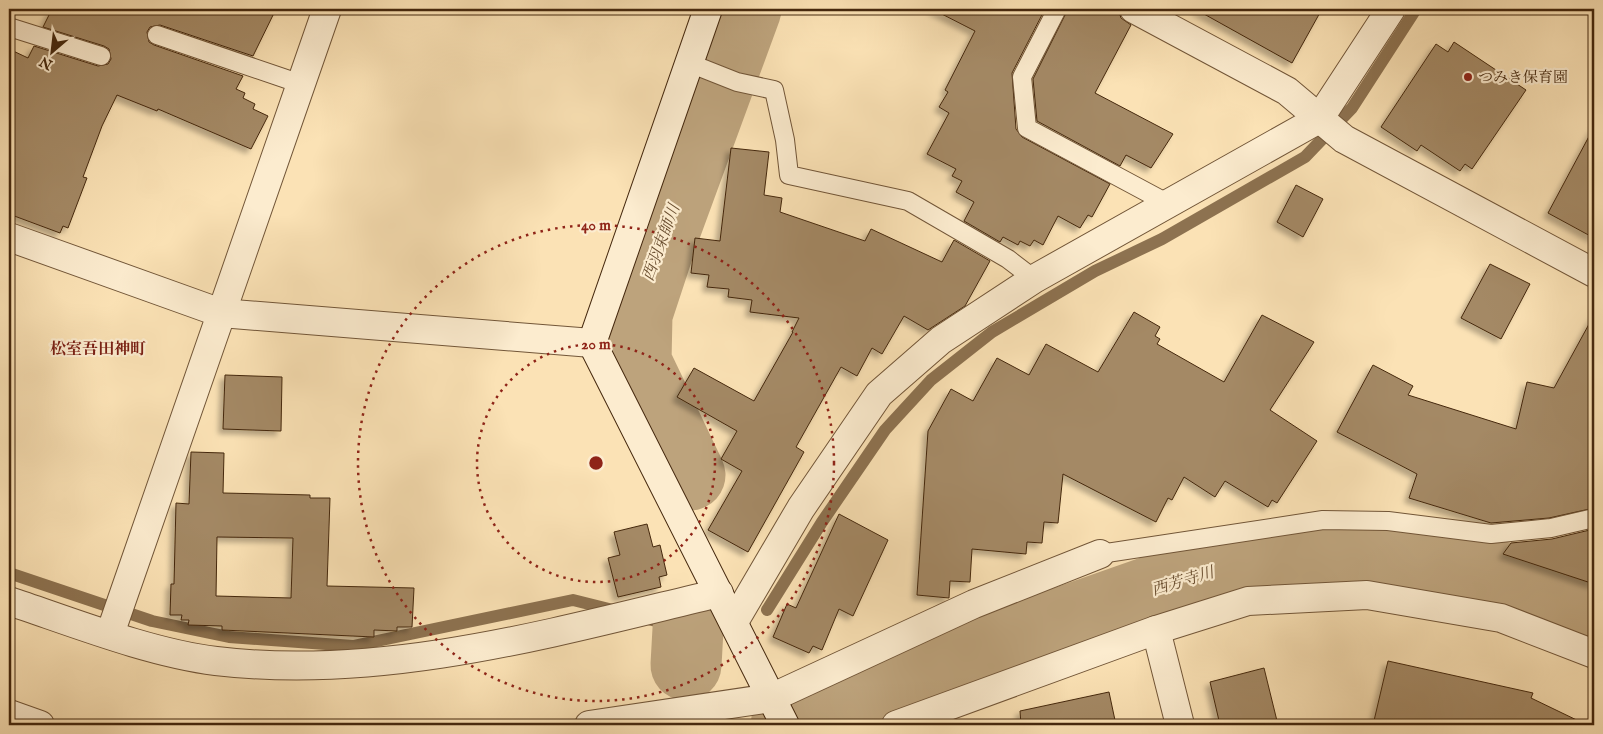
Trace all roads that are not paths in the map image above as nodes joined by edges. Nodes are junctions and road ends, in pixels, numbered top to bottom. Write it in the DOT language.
graph roads {
  1 [pos="327,9"];
  2 [pos="708,9"];
  3 [pos="1057,9"];
  4 [pos="1134,9"];
  5 [pos="1391,9"];
  6 [pos="9,27"];
  7 [pos="157,35"];
  8 [pos="101,56"];
  9 [pos="699,67"];
  10 [pos="301,84"];
  11 [pos="1330,128"];
  12 [pos="1167,203"];
  13 [pos="9,237"];
  14 [pos="1594,273"];
  15 [pos="1034,279"];
  16 [pos="221,313"];
  17 [pos="592,343"];
  18 [pos="1594,518"];
  19 [pos="1100,554"];
  20 [pos="719,592"];
  21 [pos="9,601"];
  22 [pos="734,622"];
  23 [pos="1156,630"];
  24 [pos="110,634"];
  25 [pos="1594,654"];
  26 [pos="771,698"];
  27 [pos="9,714"];
  28 [pos="40,725"];
  29 [pos="589,725"];
  30 [pos="785,725"];
  31 [pos="896,725"];
  32 [pos="1180,725"];
  1 -- 10 [label="street"];
  2 -- 9 [label="street"];
  3 -- 12 [label="lane"];
  4 -- 11 [label="street"];
  5 -- 11 [label="street"];
  6 -- 8 [label="lane"];
  7 -- 10 [label="lane"];
  9 -- 15 [label="lane"];
  9 -- 17 [label="street"];
  10 -- 16 [label="street"];
  11 -- 12 [label="street"];
  11 -- 14 [label="street"];
  12 -- 15 [label="street"];
  13 -- 16 [label="street"];
  15 -- 22 [label="street"];
  16 -- 17 [label="street"];
  16 -- 24 [label="street"];
  17 -- 20 [label="street"];
  18 -- 19 [label="lane"];
  19 -- 26 [label="street"];
  20 -- 22 [label="street"];
  20 -- 24 [label="street"];
  21 -- 24 [label="street"];
  22 -- 26 [label="street"];
  23 -- 25 [label="street"];
  23 -- 31 [label="street"];
  23 -- 32 [label="street"];
  26 -- 29 [label="street"];
  26 -- 30 [label="street"];
  27 -- 28 [label="street"];
}
